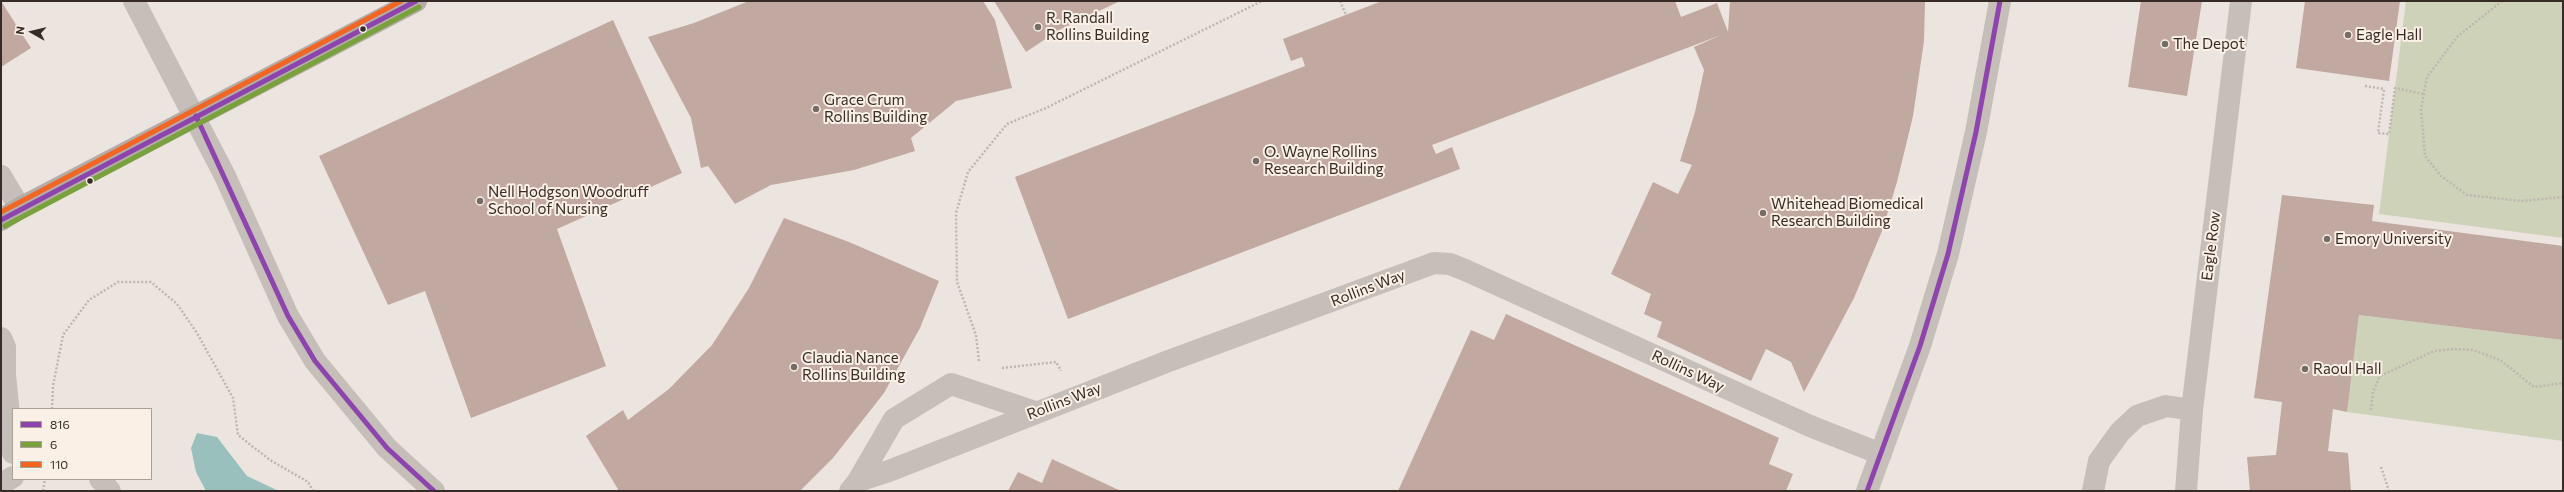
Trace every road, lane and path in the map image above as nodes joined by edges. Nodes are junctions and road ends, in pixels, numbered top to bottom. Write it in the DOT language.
graph roads {
  1 [pos="134,1"];
  2 [pos="416,1"];
  3 [pos="1262,1"];
  4 [pos="1340,1"];
  5 [pos="2000,1"];
  6 [pos="2240,1"];
  7 [pos="2502,1"];
  8 [pos="1346,14"];
  9 [pos="2365,86"];
  10 [pos="2424,94"];
  11 [pos="196,116"];
  12 [pos="1,176"];
  13 [pos="2563,197"];
  14 [pos="20,208"];
  15 [pos="1,220"];
  16 [pos="1,338"];
  17 [pos="980,363"];
  18 [pos="996,369"];
  19 [pos="2563,383"];
  20 [pos="1075,396"];
  21 [pos="52,408"];
  22 [pos="2192,410"];
  23 [pos="2371,410"];
  24 [pos="1035,412"];
  25 [pos="12,443"];
  26 [pos="1881,454"];
  27 [pos="2381,467"];
  28 [pos="12,477"];
  29 [pos="46,480"];
  30 [pos="101,480"];
  31 [pos="1,484"];
  32 [pos="854,486"];
  33 [pos="42,491"];
  34 [pos="110,491"];
  35 [pos="313,491"];
  36 [pos="434,491"];
  37 [pos="1867,491"];
  38 [pos="2093,491"];
  39 [pos="2186,491"];
  40 [pos="2390,491"];
  1 -- 11 [label="street"];
  2 -- 11 [label="main road"];
  3 -- 17 [label="path"];
  4 -- 8 [label="path"];
  5 -- 26 [label="street"];
  6 -- 22 [label="street, Eagle Row"];
  7 -- 10 [label="path"];
  9 -- 10 [label="path"];
  10 -- 13 [label="path"];
  11 -- 14 [label="main road"];
  11 -- 36 [label="street"];
  12 -- 14 [label="street"];
  14 -- 15 [label="main road"];
  16 -- 25 [label="street"];
  18 -- 20 [label="path"];
  19 -- 23 [label="path"];
  20 -- 24 [label="street, Rollins Way"];
  20 -- 26 [label="street, Rollins Way"];
  21 -- 35 [label="path"];
  22 -- 38 [label="street"];
  22 -- 39 [label="street, Eagle Row"];
  24 -- 32 [label="street, Rollins Way"];
  24 -- 32 [label="street"];
  26 -- 37 [label="street"];
  27 -- 40 [label="path"];
  28 -- 31 [label="street"];
  29 -- 33 [label="path"];
  30 -- 34 [label="street"];
}
